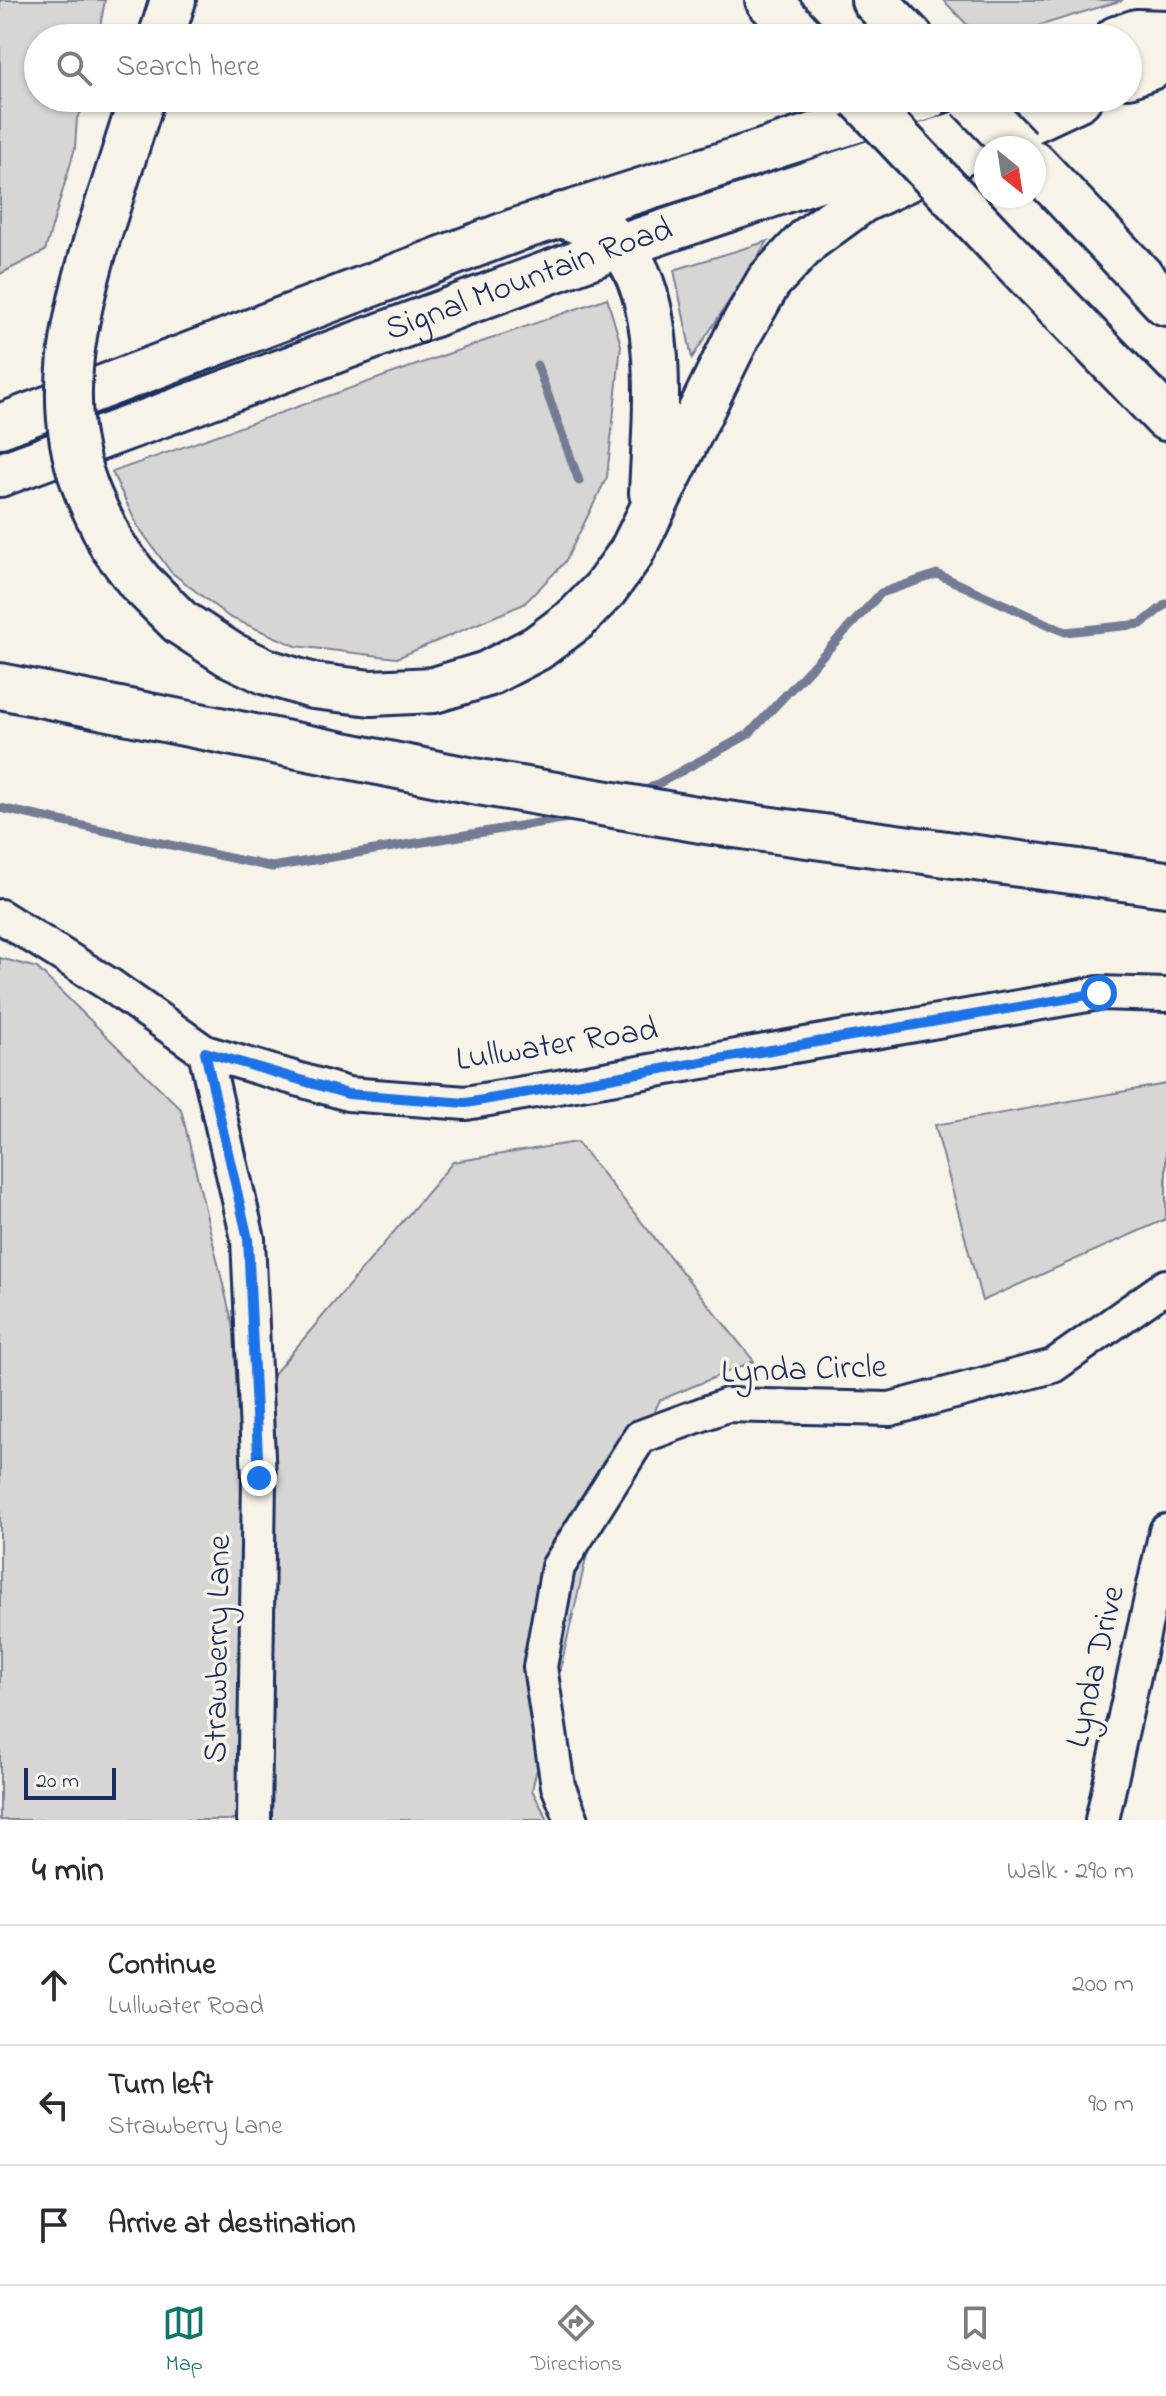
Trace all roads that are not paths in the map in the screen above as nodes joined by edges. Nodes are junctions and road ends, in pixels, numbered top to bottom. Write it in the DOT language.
graph roads {
  1 [pos="173,0"];
  2 [pos="768,0"];
  3 [pos="165,24"];
  4 [pos="790,24"];
  5 [pos="1142,31"];
  6 [pos="1166,32"];
  7 [pos="1166,59"];
  8 [pos="1142,71"];
  9 [pos="138,112"];
  10 [pos="873,112"];
  11 [pos="884,112"];
  12 [pos="983,112"];
  13 [pos="1020,112"];
  14 [pos="1049,112"];
  15 [pos="1006,136"];
  16 [pos="1046,176"];
  17 [pos="563,215"];
  18 [pos="621,246"];
  19 [pos="1166,303"];
  20 [pos="1166,418"];
  21 [pos="0,426"];
  22 [pos="0,475"];
  23 [pos="652,511"];
  24 [pos="0,686"];
  25 [pos="1166,884"];
  26 [pos="0,916"];
  27 [pos="1166,995"];
  28 [pos="205,1052"];
  29 [pos="1166,1286"];
  30 [pos="1166,1531"];
  31 [pos="254,1820"];
  32 [pos="572,1820"];
  33 [pos="1102,1820"];
  1 -- 3 [label="highway"];
  2 -- 4 [label="highway"];
  5 -- 6 [label="main road"];
  7 -- 8 [label="main road"];
  9 -- 23 [label="highway, bridge"];
  10 -- 20 [label="highway, bridge"];
  11 -- 17 [label="main road, Signal Mountain Road"];
  12 -- 15 [label="highway, bridge"];
  13 -- 18 [label="main road, Signal Mountain Road"];
  14 -- 23 [label="highway"];
  16 -- 19 [label="highway"];
  17 -- 18 [label="highway"];
  17 -- 21 [label="main road, Signal Mountain Road"];
  18 -- 22 [label="main road, Signal Mountain Road"];
  18 -- 23 [label="highway"];
  24 -- 25 [label="highway"];
  26 -- 28 [label="street, Lullwater Road"];
  27 -- 28 [label="street, Lullwater Road"];
  28 -- 31 [label="street, Strawberry Lane"];
  29 -- 32 [label="street, Lynda Circle"];
  30 -- 33 [label="street, Lynda Drive"];
}
